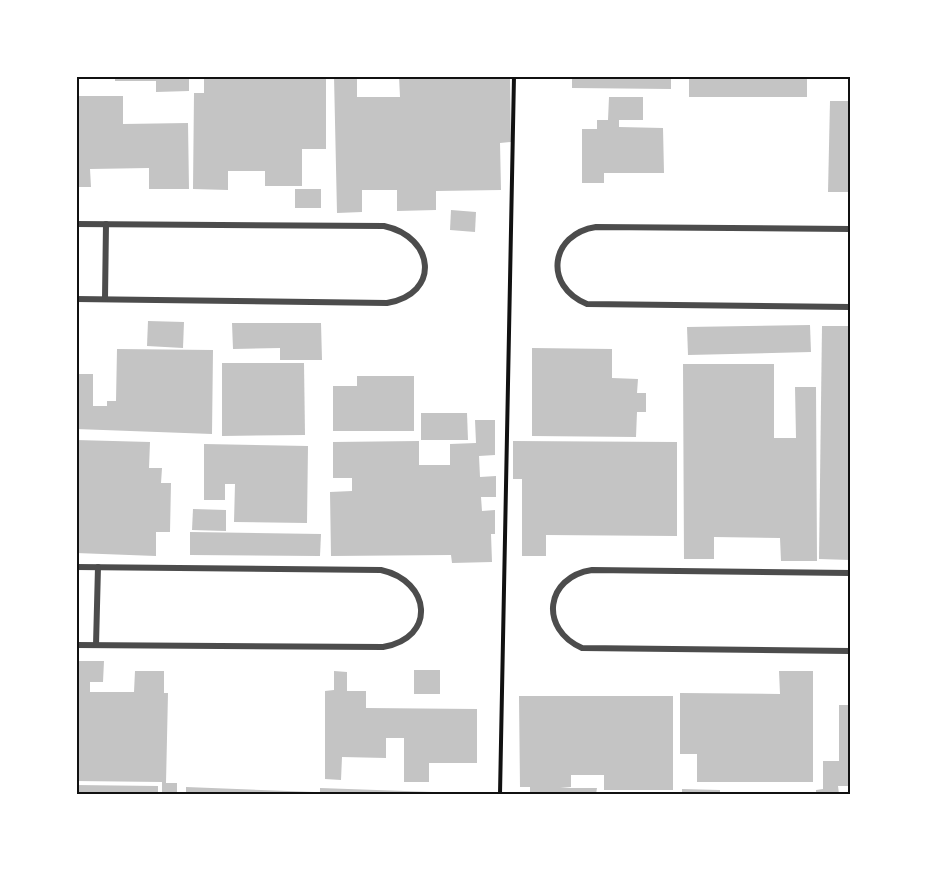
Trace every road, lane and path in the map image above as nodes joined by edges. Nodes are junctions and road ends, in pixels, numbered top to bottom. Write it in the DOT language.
graph roads {
  1 [pos="514,76"];
  2 [pos="76,224"];
  3 [pos="106,224"];
  4 [pos="850,230"];
  5 [pos="76,298"];
  6 [pos="105,299"];
  7 [pos="850,307"];
  8 [pos="76,567"];
  9 [pos="98,567"];
  10 [pos="850,573"];
  11 [pos="76,645"];
  12 [pos="96,645"];
  13 [pos="850,651"];
  14 [pos="500,795"];
  1 -- 14 [label="path"];
  2 -- 3 [label="street"];
  3 -- 6 [label="street"];
  3 -- 6 [label="street"];
  4 -- 7 [label="street"];
  5 -- 6 [label="street"];
  8 -- 9 [label="street"];
  9 -- 12 [label="street"];
  9 -- 12 [label="street"];
  10 -- 13 [label="street"];
  11 -- 12 [label="street"];
}
